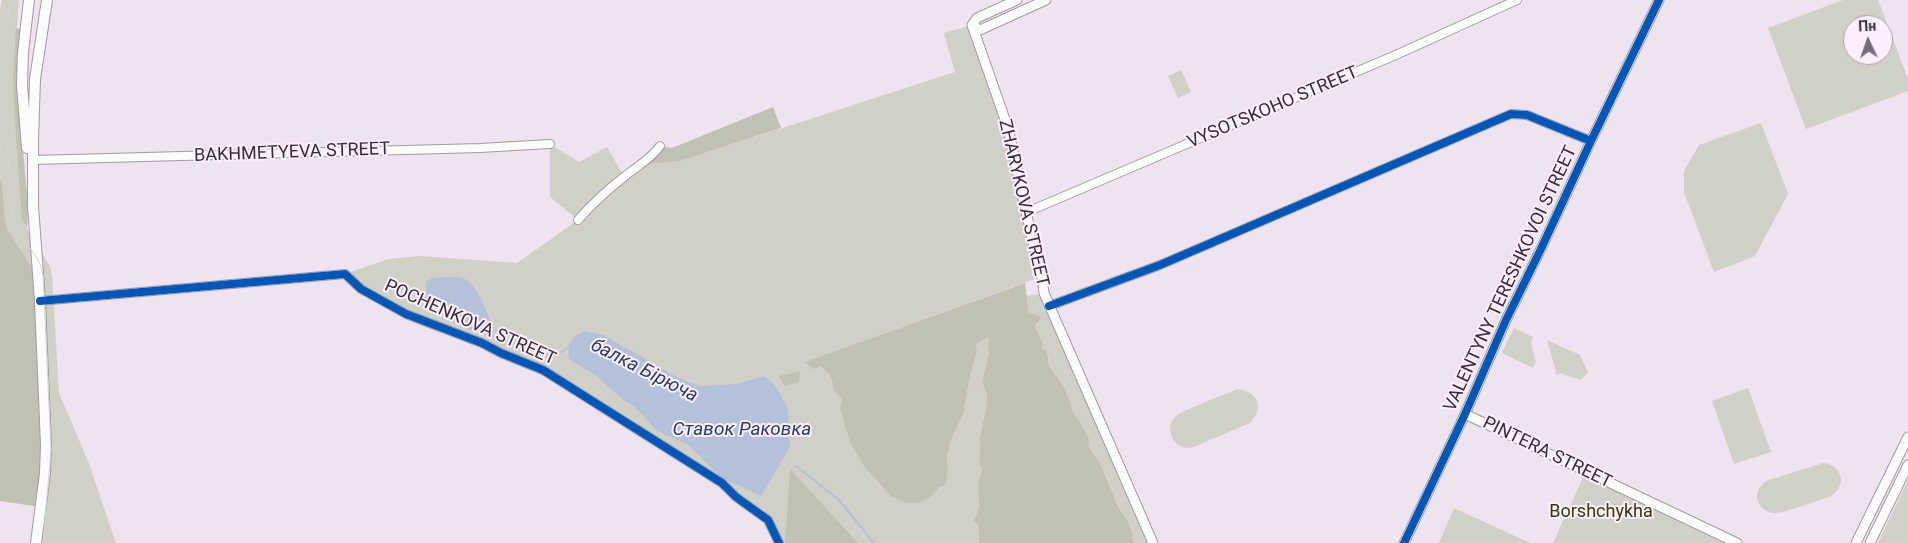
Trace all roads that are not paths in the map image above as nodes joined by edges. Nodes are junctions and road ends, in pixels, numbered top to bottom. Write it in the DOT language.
graph roads {
  1 [pos="29,0"];
  2 [pos="49,0"];
  3 [pos="1017,0"];
  4 [pos="1046,0"];
  5 [pos="1517,0"];
  6 [pos="1659,0"];
  7 [pos="26,23"];
  8 [pos="44,24"];
  9 [pos="972,25"];
  10 [pos="1591,141"];
  11 [pos="550,144"];
  12 [pos="660,146"];
  13 [pos="33,160"];
  14 [pos="33,206"];
  15 [pos="1027,212"];
  16 [pos="578,220"];
  17 [pos="40,301"];
  18 [pos="1049,306"];
  19 [pos="1465,414"];
  20 [pos="1908,437"];
  21 [pos="1908,465"];
  22 [pos="36,543"];
  23 [pos="779,543"];
  24 [pos="1153,543"];
  25 [pos="1404,543"];
  26 [pos="1737,543"];
  27 [pos="1856,543"];
  28 [pos="1870,543"];
  1 -- 7 [label="main road"];
  2 -- 8 [label="main road"];
  3 -- 9 [label="street"];
  4 -- 9 [label="street"];
  5 -- 15 [label="street, VYSOTSKOHO STREET"];
  6 -- 10 [label="street, VALENTYNY TERESHKOVOI STREET"];
  7 -- 8 [label="main road"];
  7 -- 14 [label="main road"];
  8 -- 13 [label="main road"];
  9 -- 15 [label="street, ZHARYKOVA STREET"];
  10 -- 18 [label="street"];
  10 -- 19 [label="street, VALENTYNY TERESHKOVOI STREET"];
  11 -- 13 [label="street, BAKHMETYEVA STREET"];
  12 -- 16 [label="street"];
  13 -- 14 [label="main road"];
  14 -- 17 [label="main road"];
  15 -- 18 [label="street, ZHARYKOVA STREET"];
  17 -- 22 [label="main road"];
  17 -- 23 [label="street, POCHENKOVA STREET"];
  18 -- 24 [label="street, ZHARYKOVA STREET"];
  19 -- 25 [label="street, VALENTYNY TERESHKOVOI STREET"];
  19 -- 26 [label="street, PINTERA STREET"];
  20 -- 27 [label="street"];
  21 -- 28 [label="street"];
}
